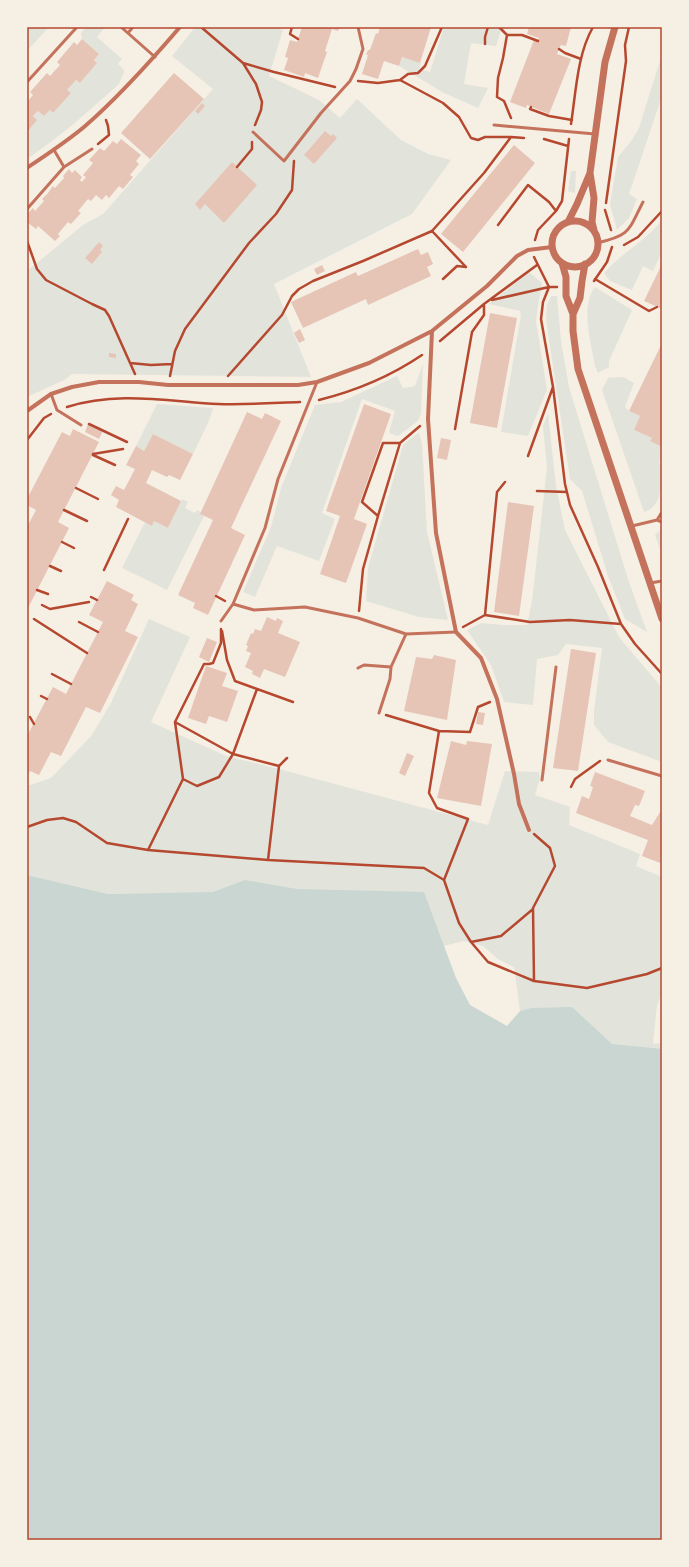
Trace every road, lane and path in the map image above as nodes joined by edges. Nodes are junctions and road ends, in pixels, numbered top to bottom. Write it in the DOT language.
graph roads {
  1 [pos="77,27"];
  2 [pos="121,27"];
  3 [pos="126,27"];
  4 [pos="133,27"];
  5 [pos="180,27"];
  6 [pos="201,27"];
  7 [pos="292,27"];
  8 [pos="358,27"];
  9 [pos="442,27"];
  10 [pos="488,27"];
  11 [pos="499,27"];
  12 [pos="592,27"];
  13 [pos="615,27"];
  14 [pos="629,27"];
  15 [pos="128,33"];
  16 [pos="507,35"];
  17 [pos="298,39"];
  18 [pos="538,40"];
  19 [pos="485,44"];
  20 [pos="559,49"];
  21 [pos="155,57"];
  22 [pos="243,63"];
  23 [pos="400,80"];
  24 [pos="350,81"];
  25 [pos="27,82"];
  26 [pos="343,89"];
  27 [pos="531,107"];
  28 [pos="106,120"];
  29 [pos="512,120"];
  30 [pos="572,120"];
  31 [pos="494,125"];
  32 [pos="253,132"];
  33 [pos="596,134"];
  34 [pos="511,137"];
  35 [pos="526,138"];
  36 [pos="540,138"];
  37 [pos="568,146"];
  38 [pos="92,149"];
  39 [pos="54,150"];
  40 [pos="293,151"];
  41 [pos="64,167"];
  42 [pos="237,167"];
  43 [pos="27,168"];
  44 [pos="590,173"];
  45 [pos="643,202"];
  46 [pos="27,209"];
  47 [pos="556,211"];
  48 [pos="604,212"];
  49 [pos="662,212"];
  50 [pos="568,222"];
  51 [pos="498,225"];
  52 [pos="594,230"];
  53 [pos="432,231"];
  54 [pos="27,241"];
  55 [pos="597,243"];
  56 [pos="622,245"];
  57 [pos="612,246"];
  58 [pos="617,246"];
  59 [pos="552,247"];
  60 [pos="562,263"];
  61 [pos="585,264"];
  62 [pos="443,279"];
  63 [pos="595,279"];
  64 [pos="489,300"];
  65 [pos="484,304"];
  66 [pos="656,307"];
  67 [pos="573,314"];
  68 [pos="432,331"];
  69 [pos="130,362"];
  70 [pos="172,364"];
  71 [pos="139,382"];
  72 [pos="317,382"];
  73 [pos="168,384"];
  74 [pos="220,385"];
  75 [pos="553,386"];
  76 [pos="51,394"];
  77 [pos="27,411"];
  78 [pos="428,419"];
  79 [pos="81,425"];
  80 [pos="454,429"];
  81 [pos="127,442"];
  82 [pos="400,443"];
  83 [pos="123,449"];
  84 [pos="528,456"];
  85 [pos="115,466"];
  86 [pos="505,482"];
  87 [pos="76,488"];
  88 [pos="537,491"];
  89 [pos="567,492"];
  90 [pos="98,499"];
  91 [pos="64,510"];
  92 [pos="662,512"];
  93 [pos="378,516"];
  94 [pos="128,519"];
  95 [pos="657,520"];
  96 [pos="87,521"];
  97 [pos="662,522"];
  98 [pos="632,526"];
  99 [pos="62,542"];
  100 [pos="74,548"];
  101 [pos="50,566"];
  102 [pos="104,570"];
  103 [pos="61,571"];
  104 [pos="662,581"];
  105 [pos="649,584"];
  106 [pos="37,590"];
  107 [pos="48,594"];
  108 [pos="91,597"];
  109 [pos="97,600"];
  110 [pos="89,602"];
  111 [pos="233,604"];
  112 [pos="42,605"];
  113 [pos="485,615"];
  114 [pos="358,618"];
  115 [pos="34,619"];
  116 [pos="662,619"];
  117 [pos="220,621"];
  118 [pos="79,622"];
  119 [pos="621,624"];
  120 [pos="98,632"];
  121 [pos="456,632"];
  122 [pos="406,634"];
  123 [pos="87,652"];
  124 [pos="391,667"];
  125 [pos="556,667"];
  126 [pos="358,668"];
  127 [pos="52,674"];
  128 [pos="662,674"];
  129 [pos="71,684"];
  130 [pos="257,690"];
  131 [pos="41,696"];
  132 [pos="46,699"];
  133 [pos="293,702"];
  134 [pos="478,707"];
  135 [pos="379,713"];
  136 [pos="30,717"];
  137 [pos="175,722"];
  138 [pos="34,724"];
  139 [pos="439,731"];
  140 [pos="233,754"];
  141 [pos="287,758"];
  142 [pos="608,760"];
  143 [pos="279,766"];
  144 [pos="662,776"];
  145 [pos="183,779"];
  146 [pos="542,780"];
  147 [pos="571,787"];
  148 [pos="27,827"];
  149 [pos="529,830"];
  150 [pos="148,850"];
  151 [pos="268,860"];
  152 [pos="444,880"];
  153 [pos="533,908"];
  154 [pos="471,942"];
  155 [pos="662,968"];
  156 [pos="534,981"];
  1 -- 25 [label="lane"];
  2 -- 15 [label="lane"];
  3 -- 15 [label="lane"];
  4 -- 15 [label="lane"];
  5 -- 21 [label="street"];
  6 -- 22 [label="path"];
  7 -- 17 [label="path"];
  8 -- 24 [label="lane"];
  9 -- 23 [label="path"];
  10 -- 19 [label="path"];
  11 -- 16 [label="path"];
  12 -- 20 [label="path"];
  13 -- 33 [label="street"];
  14 -- 48 [label="path"];
  15 -- 21 [label="lane"];
  16 -- 18 [label="path"];
  16 -- 29 [label="path"];
  21 -- 39 [label="street"];
  22 -- 26 [label="path"];
  22 -- 32 [label="path"];
  23 -- 24 [label="path"];
  23 -- 34 [label="path"];
  24 -- 26 [label="lane"];
  26 -- 40 [label="lane"];
  27 -- 30 [label="path"];
  28 -- 38 [label="path"];
  31 -- 33 [label="lane"];
  32 -- 40 [label="lane"];
  32 -- 42 [label="path"];
  33 -- 44 [label="street"];
  34 -- 35 [label="path"];
  34 -- 53 [label="path"];
  36 -- 37 [label="path"];
  38 -- 41 [label="lane"];
  39 -- 41 [label="lane"];
  39 -- 43 [label="street"];
  40 -- 70 [label="path"];
  41 -- 46 [label="lane"];
  44 -- 50 [label="street"];
  44 -- 52 [label="street"];
  45 -- 55 [label="lane"];
  47 -- 51 [label="path"];
  49 -- 56 [label="path"];
  50 -- 52 [label="street"];
  50 -- 59 [label="street"];
  52 -- 55 [label="street"];
  53 -- 62 [label="path"];
  53 -- 74 [label="path"];
  54 -- 69 [label="path"];
  55 -- 61 [label="street"];
  57 -- 58 [label="path"];
  59 -- 60 [label="street"];
  59 -- 68 [label="street"];
  60 -- 61 [label="street"];
  60 -- 67 [label="street"];
  61 -- 67 [label="street"];
  63 -- 66 [label="path"];
  64 -- 75 [label="path"];
  65 -- 80 [label="path"];
  67 -- 98 [label="street"];
  68 -- 72 [label="street"];
  68 -- 78 [label="street"];
  69 -- 70 [label="path"];
  69 -- 71 [label="path"];
  70 -- 73 [label="path"];
  71 -- 73 [label="street"];
  71 -- 76 [label="street"];
  72 -- 74 [label="street"];
  72 -- 111 [label="lane"];
  73 -- 74 [label="street"];
  75 -- 84 [label="path"];
  75 -- 89 [label="path"];
  76 -- 77 [label="street"];
  76 -- 79 [label="lane"];
  78 -- 82 [label="path"];
  78 -- 121 [label="street"];
  79 -- 81 [label="path"];
  82 -- 93 [label="path"];
  82 -- 93 [label="path"];
  83 -- 85 [label="path"];
  86 -- 113 [label="path"];
  87 -- 90 [label="path"];
  88 -- 89 [label="path"];
  89 -- 119 [label="path"];
  91 -- 96 [label="path"];
  92 -- 95 [label="lane"];
  93 -- 114 [label="path"];
  94 -- 102 [label="path"];
  95 -- 97 [label="lane"];
  95 -- 98 [label="lane"];
  98 -- 105 [label="street"];
  99 -- 100 [label="path"];
  101 -- 103 [label="path"];
  104 -- 105 [label="lane"];
  105 -- 116 [label="street"];
  106 -- 107 [label="path"];
  108 -- 109 [label="path"];
  110 -- 112 [label="path"];
  111 -- 114 [label="lane"];
  111 -- 117 [label="lane"];
  113 -- 119 [label="path"];
  113 -- 121 [label="path"];
  114 -- 122 [label="lane"];
  115 -- 123 [label="path"];
  117 -- 130 [label="path"];
  117 -- 137 [label="path"];
  118 -- 120 [label="path"];
  119 -- 128 [label="path"];
  121 -- 122 [label="lane"];
  121 -- 149 [label="street"];
  122 -- 124 [label="lane"];
  124 -- 126 [label="lane"];
  124 -- 135 [label="lane"];
  125 -- 146 [label="lane"];
  127 -- 129 [label="path"];
  130 -- 133 [label="path"];
  130 -- 140 [label="path"];
  131 -- 132 [label="path"];
  134 -- 139 [label="path"];
  135 -- 139 [label="path"];
  136 -- 138 [label="path"];
  137 -- 140 [label="path"];
  137 -- 145 [label="path"];
  139 -- 152 [label="path"];
  140 -- 143 [label="path"];
  140 -- 145 [label="path"];
  141 -- 143 [label="path"];
  142 -- 144 [label="lane"];
  142 -- 147 [label="path"];
  143 -- 151 [label="path"];
  145 -- 150 [label="path"];
  148 -- 150 [label="path"];
  149 -- 153 [label="path"];
  150 -- 151 [label="path"];
  151 -- 152 [label="path"];
  152 -- 154 [label="path"];
  153 -- 154 [label="path"];
  153 -- 156 [label="path"];
  154 -- 156 [label="path"];
  155 -- 156 [label="path"];
}
